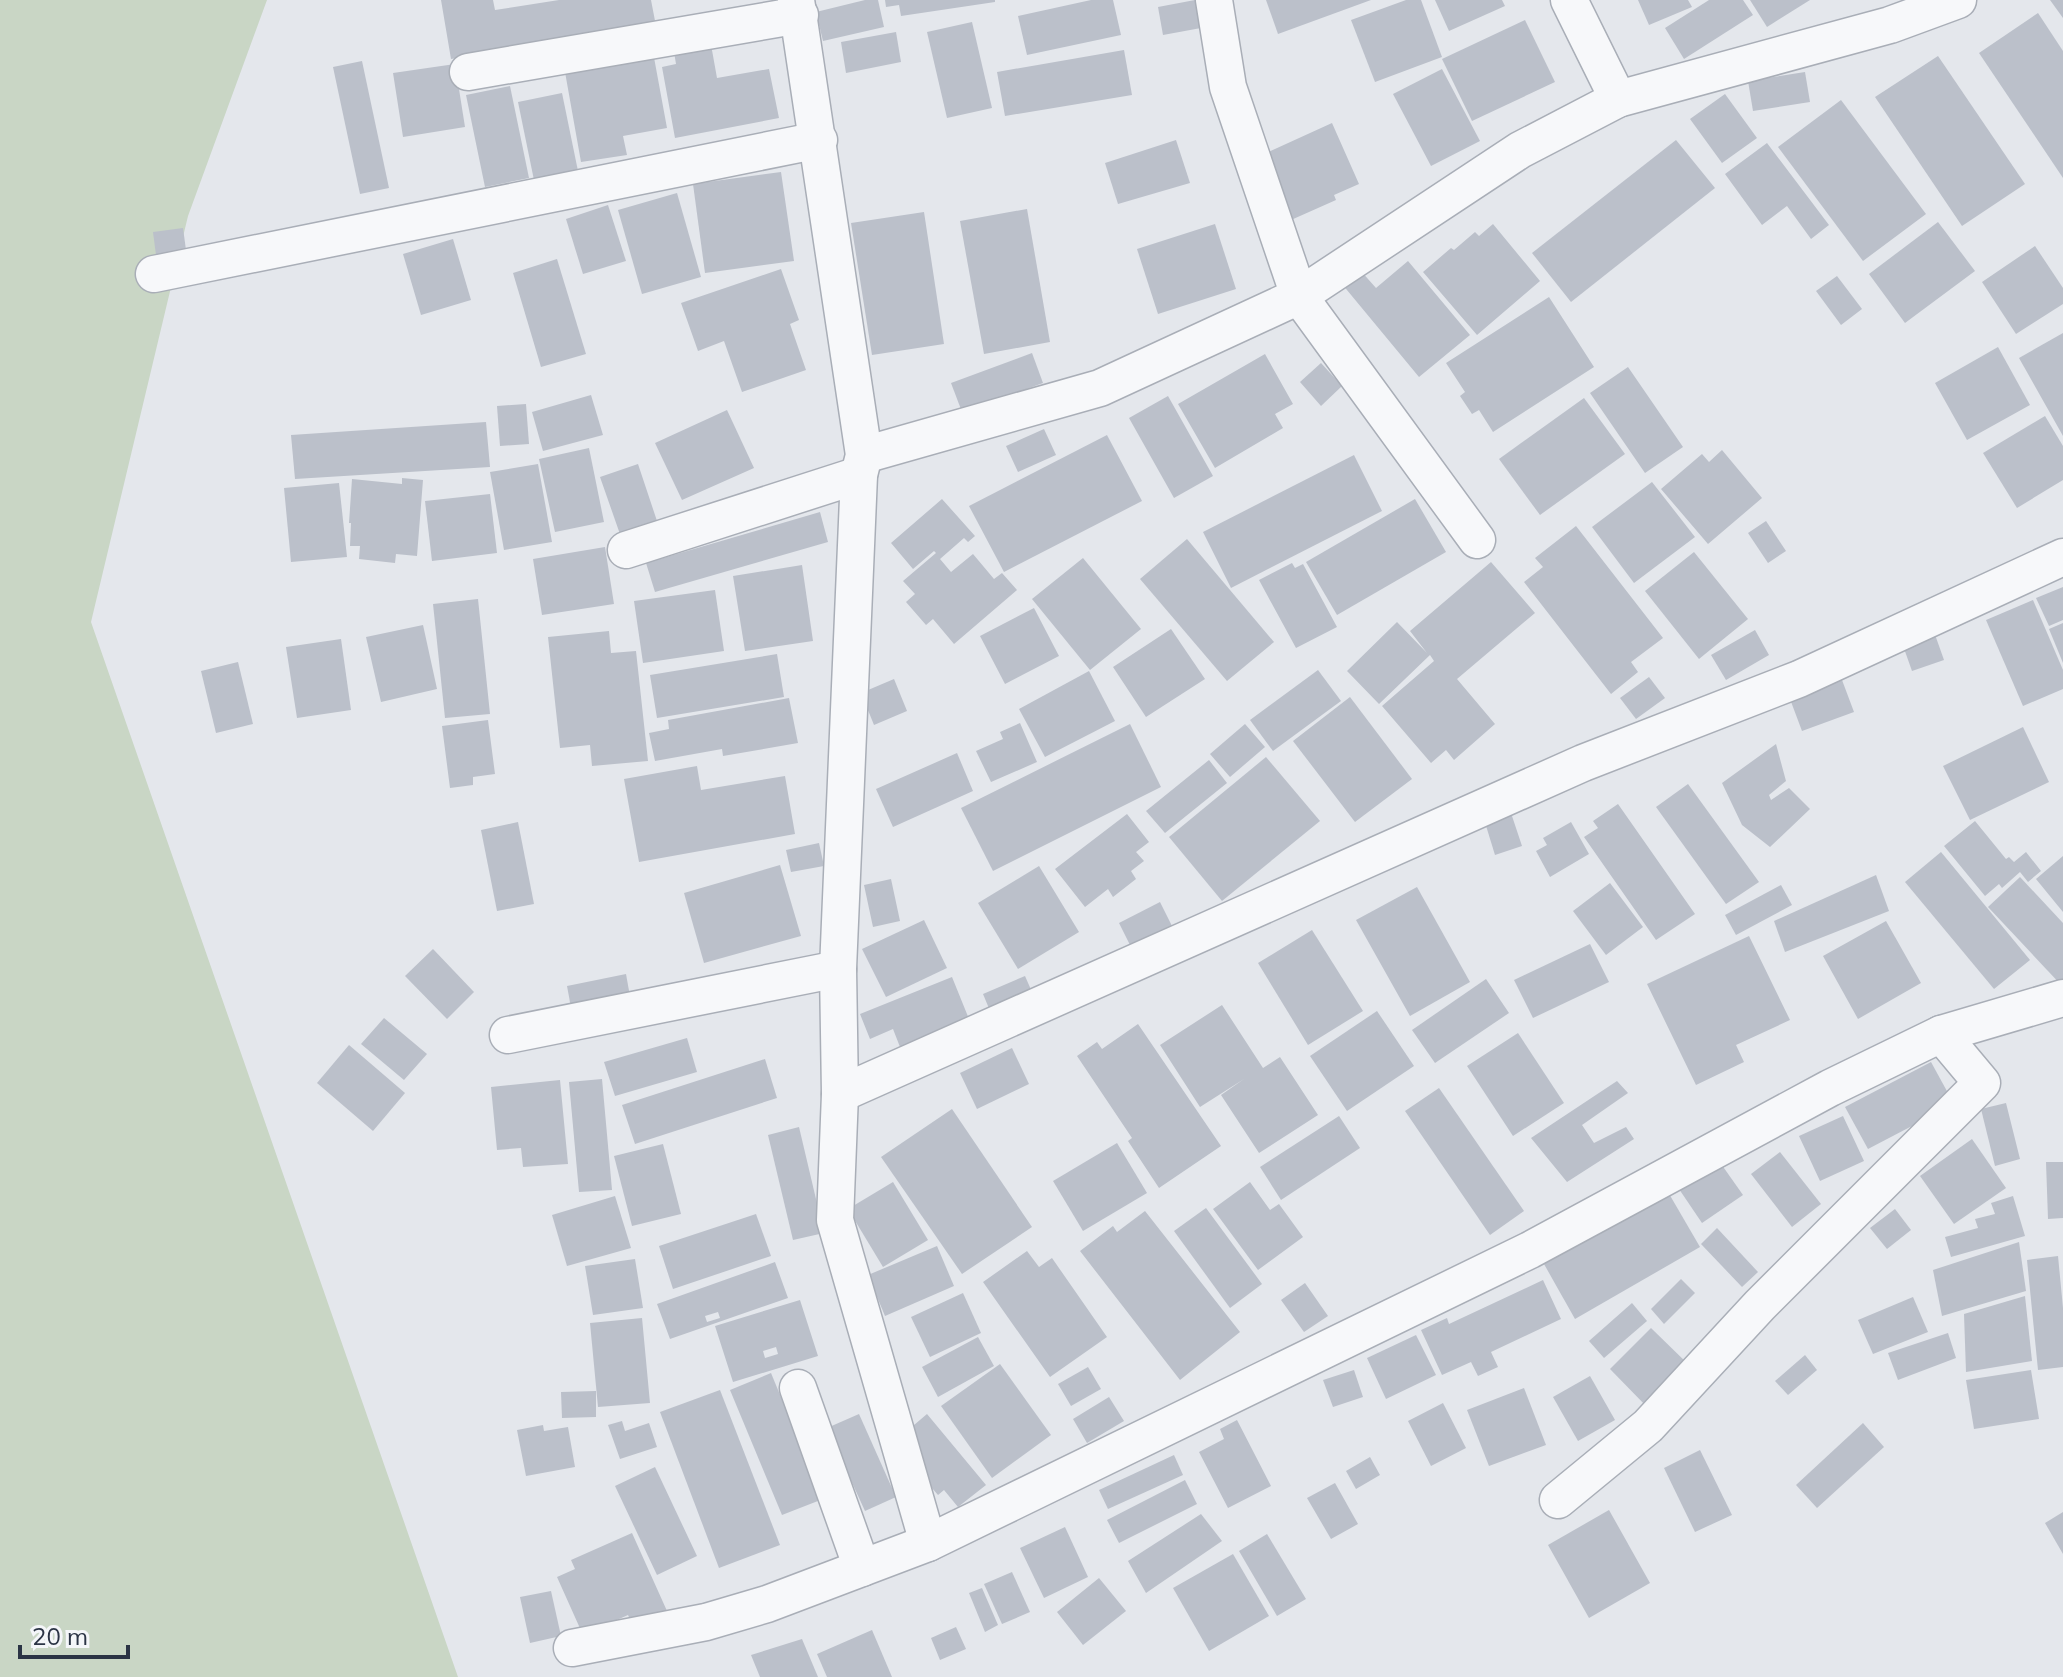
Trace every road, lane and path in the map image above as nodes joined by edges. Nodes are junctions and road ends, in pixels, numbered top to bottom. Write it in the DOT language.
graph roads {
  1 [pos="1214,0"];
  2 [pos="1569,0"];
  3 [pos="1958,0"];
  4 [pos="798,8"];
  5 [pos="1888,13"];
  6 [pos="468,72"];
  7 [pos="1618,99"];
  8 [pos="819,140"];
  9 [pos="154,274"];
  10 [pos="1299,296"];
  11 [pos="862,465"];
  12 [pos="1477,540"];
  13 [pos="626,550"];
  14 [pos="2063,557"];
  15 [pos="838,969"];
  16 [pos="2063,998"];
  17 [pos="1941,1034"];
  18 [pos="508,1035"];
  19 [pos="840,1094"];
  20 [pos="798,1388"];
  21 [pos="1558,1500"];
  22 [pos="928,1543"];
  23 [pos="862,1568"];
  24 [pos="572,1648"];
  1 -- 10 [label="street"];
  2 -- 7 [label="street"];
  3 -- 5 [label="street"];
  4 -- 6 [label="street"];
  4 -- 8 [label="street"];
  5 -- 7 [label="street"];
  7 -- 10 [label="street"];
  8 -- 9 [label="street"];
  8 -- 11 [label="street"];
  10 -- 11 [label="street"];
  10 -- 12 [label="street"];
  11 -- 13 [label="street"];
  11 -- 15 [label="street"];
  14 -- 19 [label="street"];
  15 -- 18 [label="street"];
  15 -- 19 [label="street"];
  16 -- 17 [label="street"];
  17 -- 21 [label="street"];
  17 -- 22 [label="street"];
  19 -- 22 [label="street"];
  20 -- 23 [label="street"];
  22 -- 23 [label="street"];
  23 -- 24 [label="street"];
}
